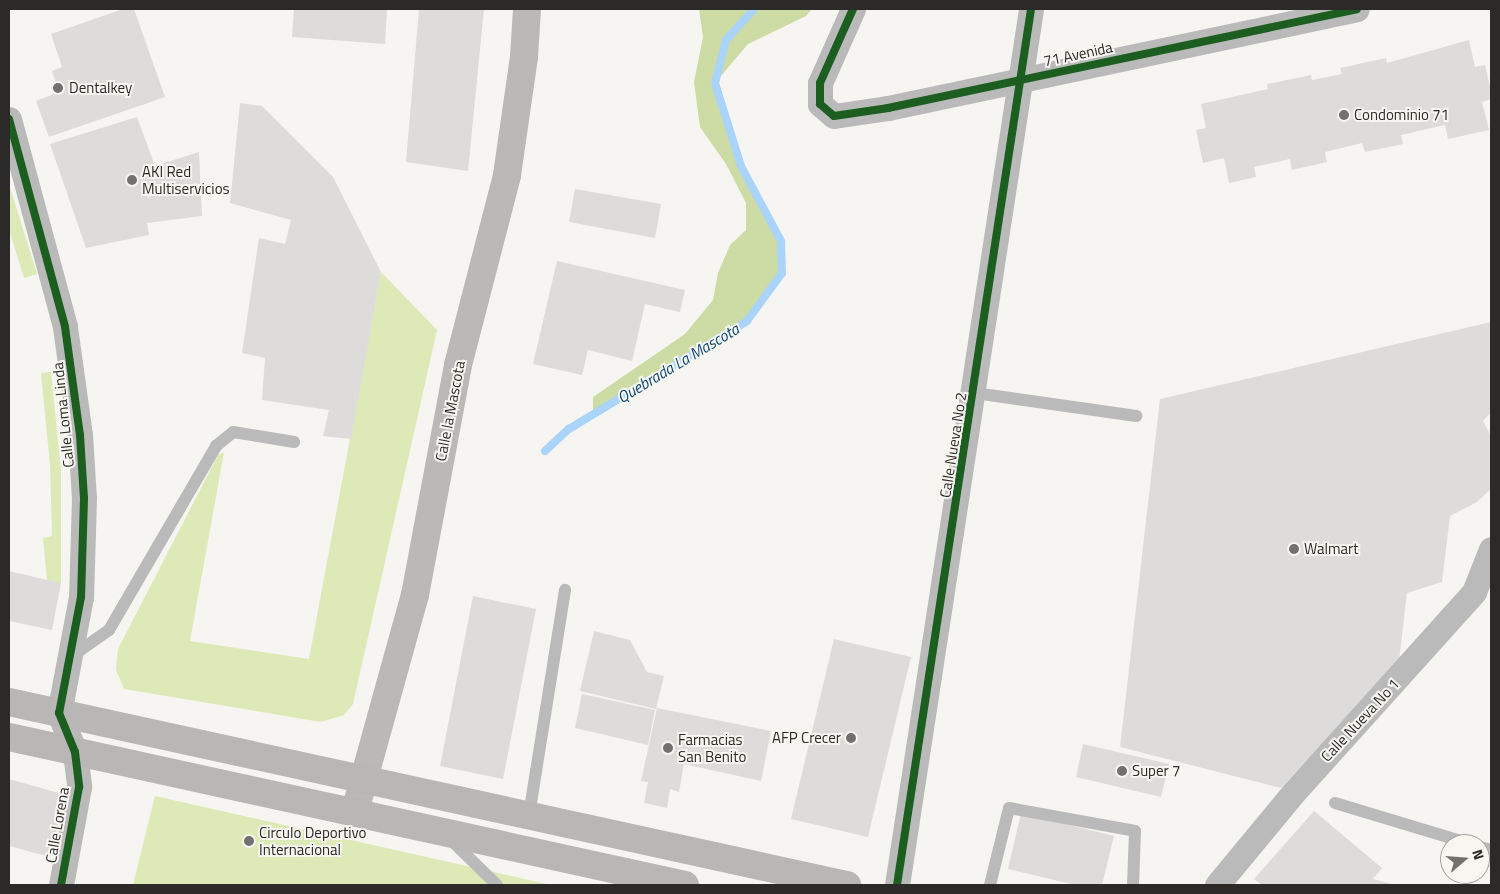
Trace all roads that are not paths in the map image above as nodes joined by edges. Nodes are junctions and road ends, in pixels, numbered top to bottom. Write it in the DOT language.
graph roads {
  1 [pos="527,9"];
  2 [pos="853,9"];
  3 [pos="1031,9"];
  4 [pos="1357,9"];
  5 [pos="1017,81"];
  6 [pos="9,119"];
  7 [pos="975,393"];
  8 [pos="1136,416"];
  9 [pos="294,442"];
  10 [pos="1491,549"];
  11 [pos="565,590"];
  12 [pos="72,656"];
  13 [pos="9,702"];
  14 [pos="59,714"];
  15 [pos="9,737"];
  16 [pos="75,752"];
  17 [pos="362,778"];
  18 [pos="1335,803"];
  19 [pos="355,811"];
  20 [pos="529,815"];
  21 [pos="443,832"];
  22 [pos="1440,835"];
  23 [pos="61,885"];
  24 [pos="497,885"];
  25 [pos="685,885"];
  26 [pos="847,885"];
  27 [pos="897,885"];
  28 [pos="990,885"];
  29 [pos="1133,885"];
  30 [pos="1217,885"];
  1 -- 17 [label="main road, Calle la Mascota"];
  2 -- 5 [label="street, 71 Avenida"];
  3 -- 5 [label="street, Calle Nueva No 2"];
  4 -- 5 [label="street, 71 Avenida"];
  5 -- 7 [label="street, Calle Nueva No 2"];
  6 -- 12 [label="street, Calle Loma Linda"];
  7 -- 8 [label="lane"];
  7 -- 27 [label="street, Calle Nueva No 2"];
  9 -- 12 [label="lane"];
  10 -- 30 [label="street, Calle Nueva No 1"];
  11 -- 20 [label="lane"];
  12 -- 14 [label="street, Calle Loma Linda"];
  13 -- 14 [label="highway"];
  14 -- 16 [label="street, Calle Lorena"];
  14 -- 17 [label="highway"];
  15 -- 16 [label="highway"];
  16 -- 19 [label="highway"];
  16 -- 23 [label="street, Calle Lorena"];
  17 -- 19 [label="main road, Calle la Mascota"];
  17 -- 20 [label="highway"];
  18 -- 22 [label="lane"];
  19 -- 21 [label="highway"];
  20 -- 26 [label="highway"];
  21 -- 24 [label="lane"];
  21 -- 25 [label="highway"];
  28 -- 29 [label="lane"];
}
